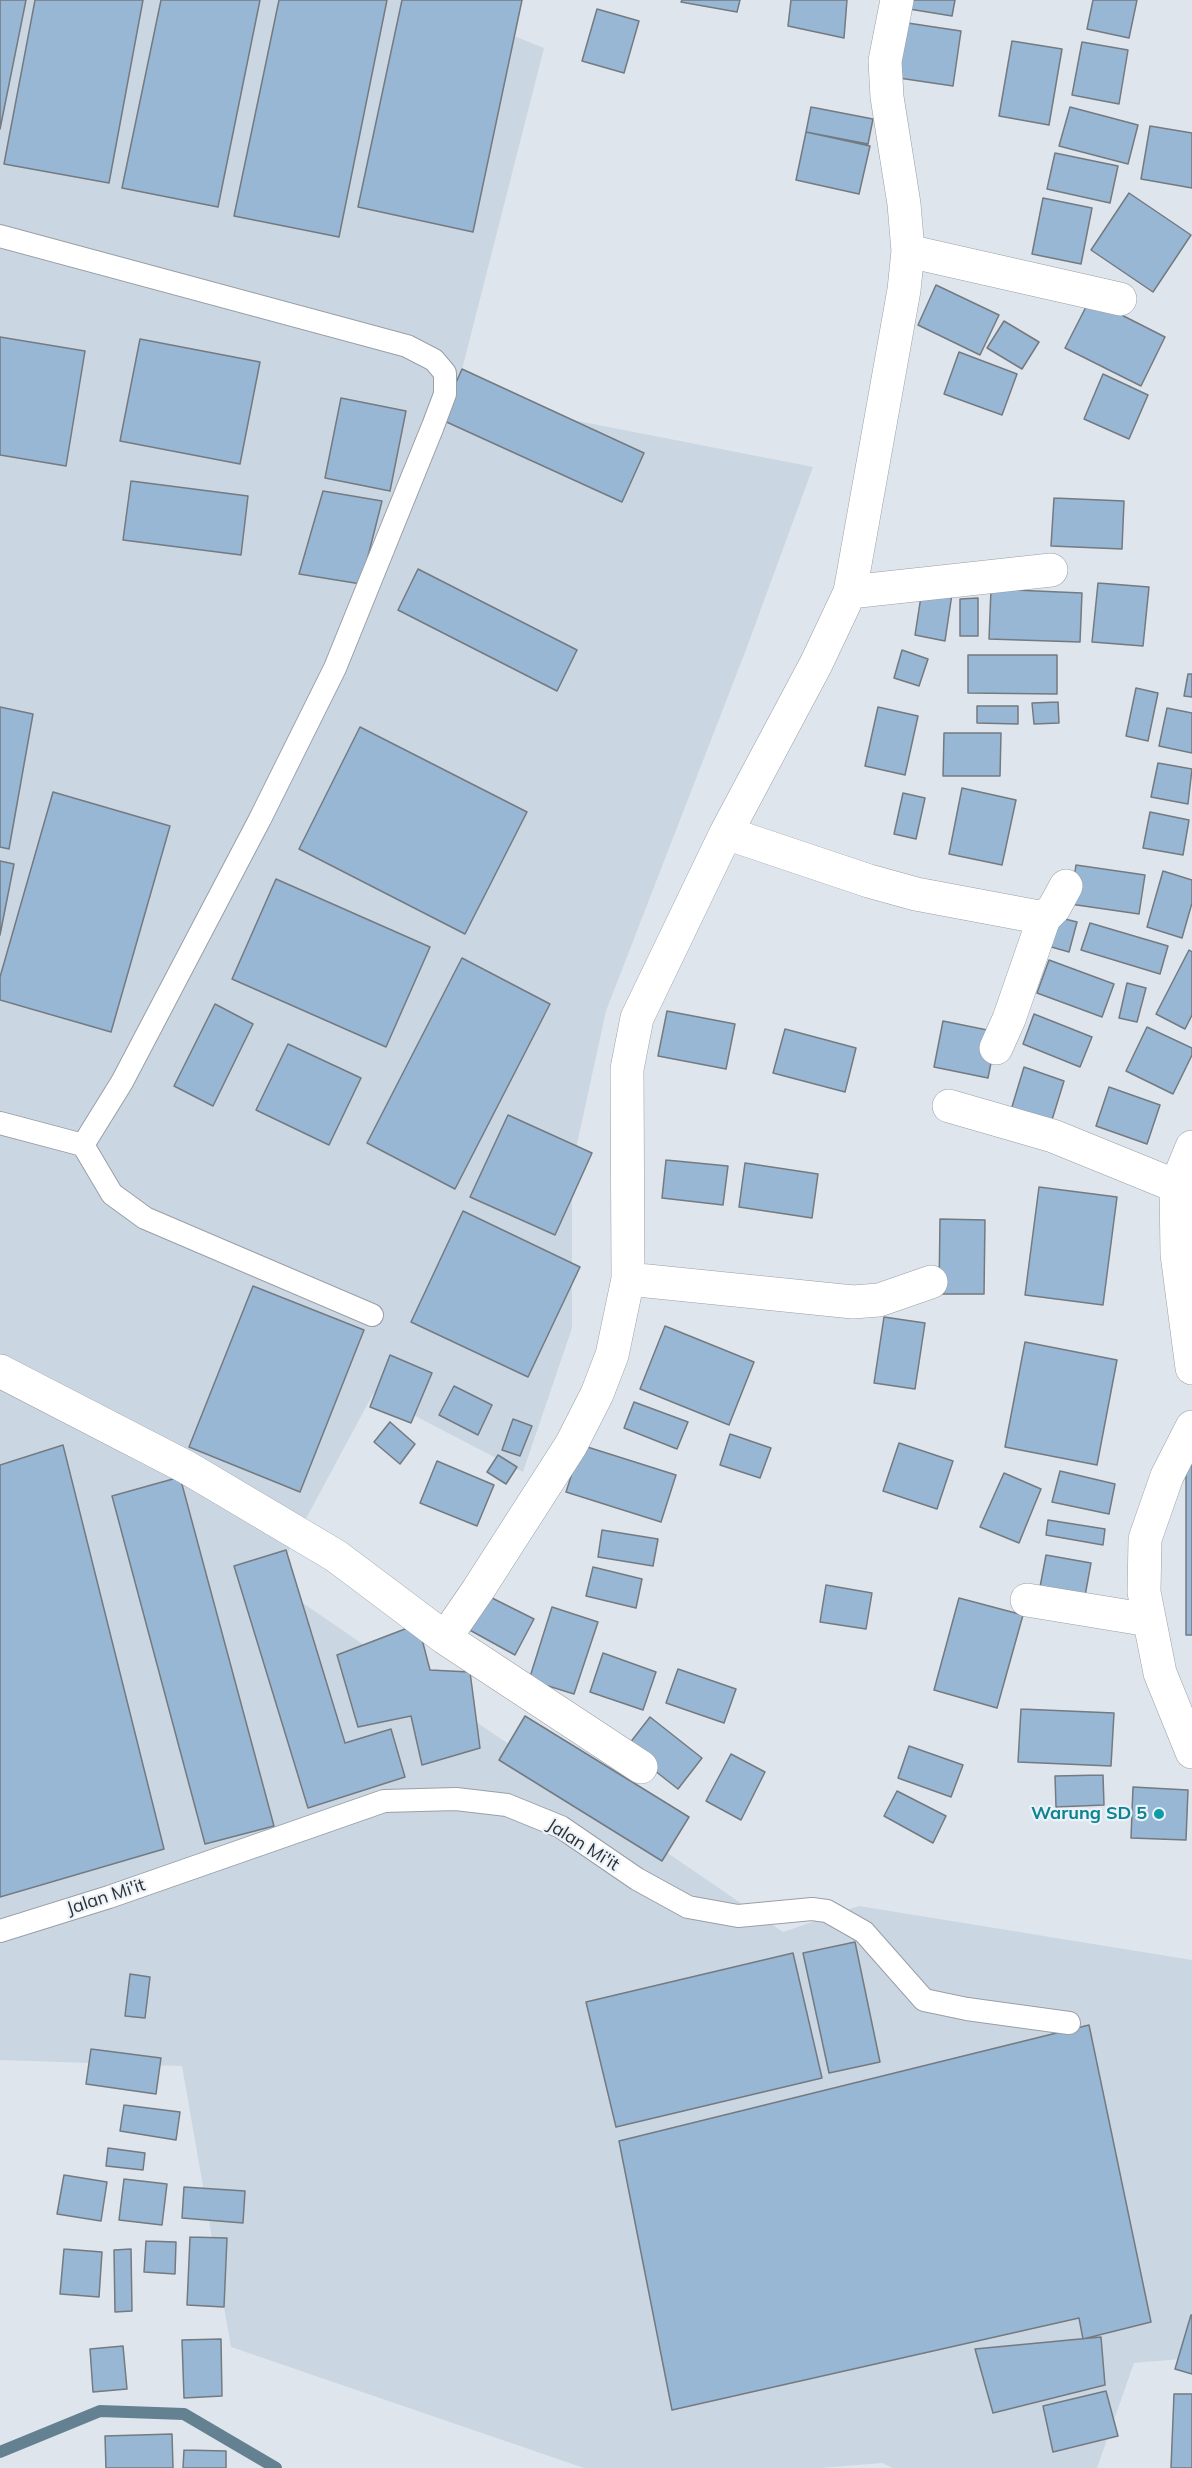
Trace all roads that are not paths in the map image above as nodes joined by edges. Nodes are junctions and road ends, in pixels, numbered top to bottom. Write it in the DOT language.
graph roads {
  1 [pos="897,0"];
  2 [pos="0,236"];
  3 [pos="908,250"];
  4 [pos="1120,299"];
  5 [pos="1051,570"];
  6 [pos="850,592"];
  7 [pos="726,833"];
  8 [pos="1066,886"];
  9 [pos="1044,918"];
  10 [pos="996,1048"];
  11 [pos="949,1106"];
  12 [pos="0,1123"];
  13 [pos="83,1145"];
  14 [pos="1192,1147"];
  15 [pos="1176,1186"];
  16 [pos="1184,1255"];
  17 [pos="628,1279"];
  18 [pos="931,1282"];
  19 [pos="372,1315"];
  20 [pos="1192,1368"];
  21 [pos="0,1371"];
  22 [pos="1192,1427"];
  23 [pos="1027,1600"];
  24 [pos="1149,1620"];
  25 [pos="445,1638"];
  26 [pos="1192,1752"];
  27 [pos="640,1767"];
  28 [pos="0,1931"];
  29 [pos="1069,2023"];
  1 -- 3 [label="street"];
  2 -- 13 [label="lane"];
  3 -- 4 [label="street"];
  3 -- 6 [label="street"];
  5 -- 6 [label="street"];
  6 -- 7 [label="street"];
  7 -- 9 [label="street"];
  7 -- 17 [label="street"];
  8 -- 9 [label="street"];
  9 -- 10 [label="street"];
  11 -- 15 [label="street"];
  12 -- 13 [label="lane"];
  13 -- 19 [label="lane"];
  14 -- 15 [label="street"];
  15 -- 16 [label="street"];
  16 -- 20 [label="street"];
  17 -- 18 [label="street"];
  17 -- 25 [label="street"];
  21 -- 25 [label="street"];
  22 -- 24 [label="street"];
  23 -- 24 [label="street"];
  24 -- 26 [label="street"];
  25 -- 27 [label="street"];
  28 -- 29 [label="lane, Jalan Mi'it"];
}
